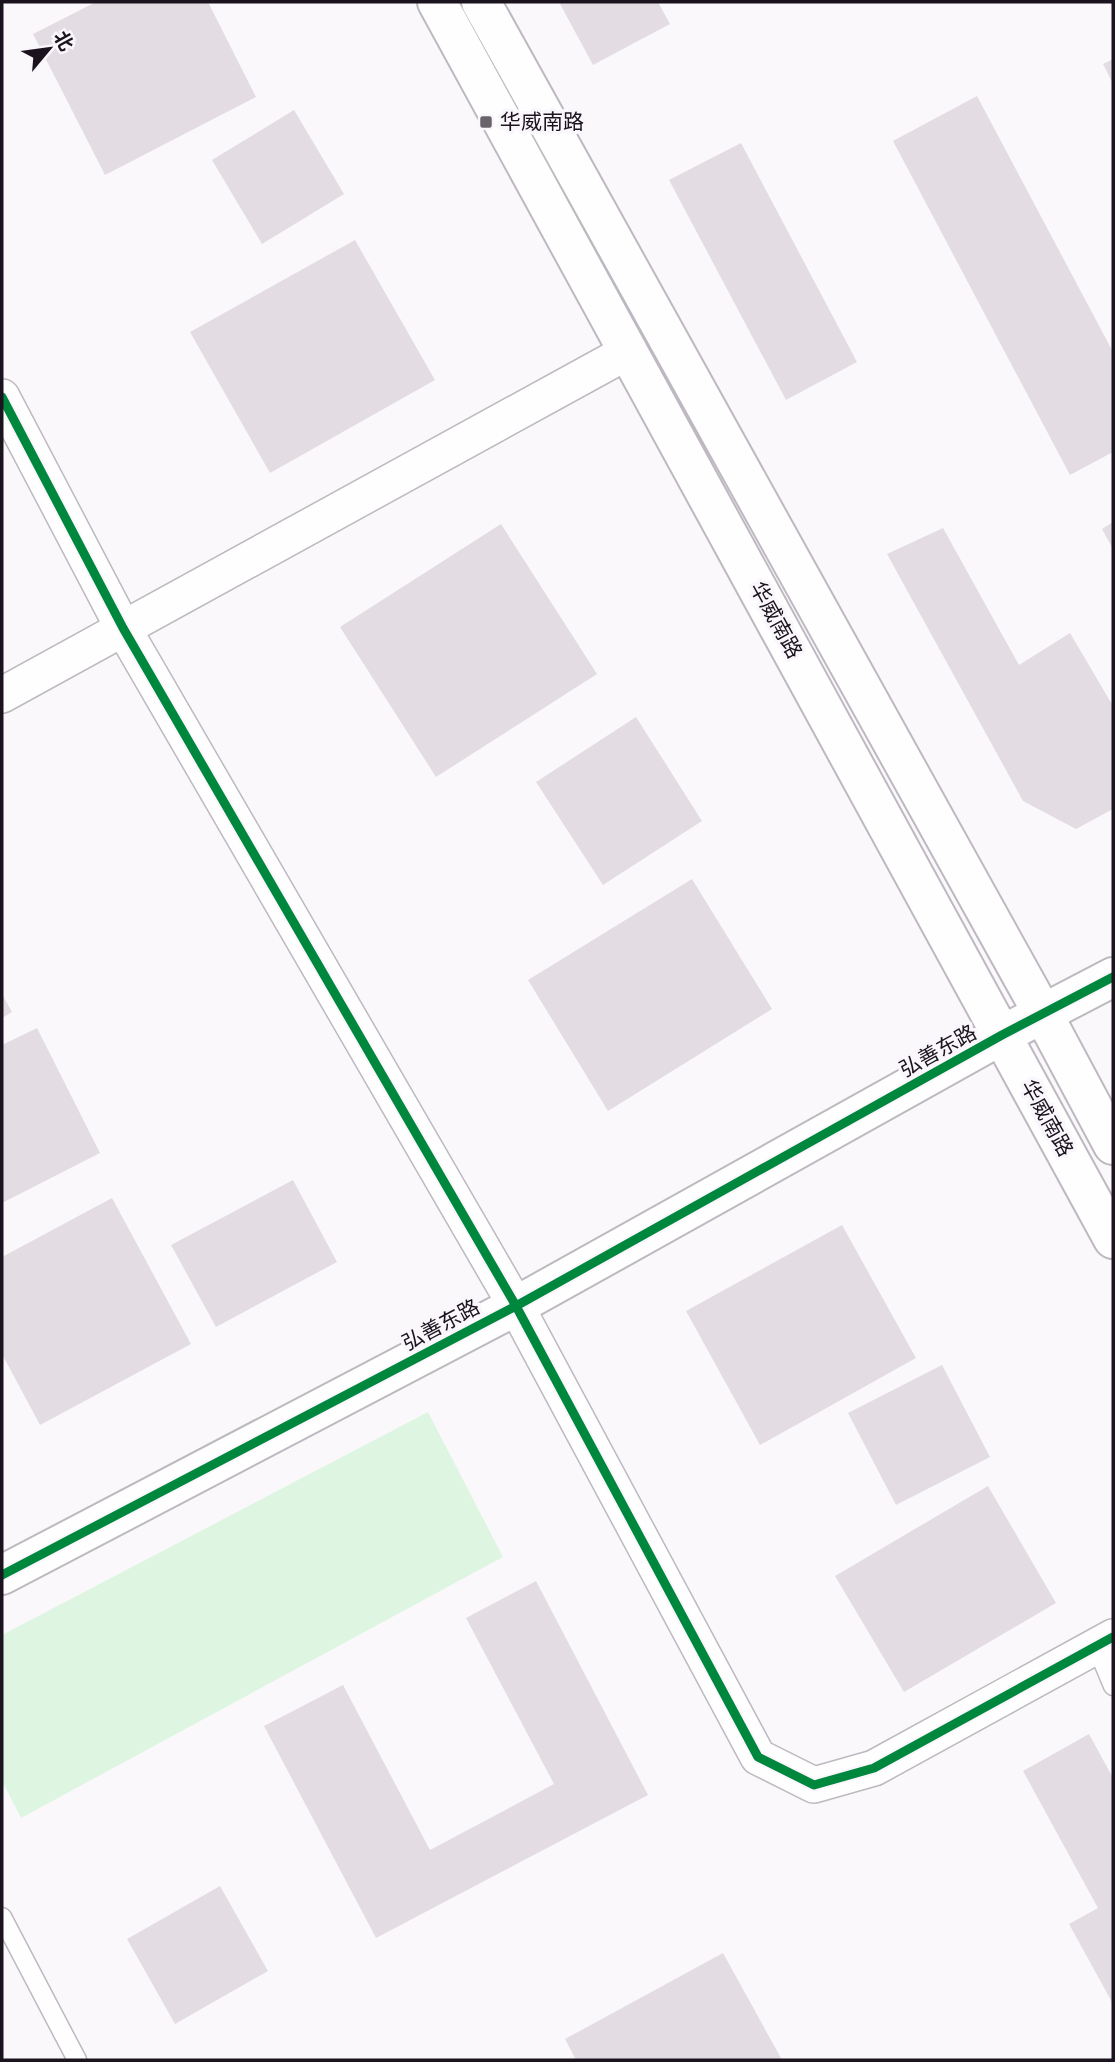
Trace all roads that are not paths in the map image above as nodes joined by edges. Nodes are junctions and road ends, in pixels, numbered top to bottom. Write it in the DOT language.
graph roads {
  1 [pos="437,2"];
  2 [pos="481,2"];
  3 [pos="629,352"];
  4 [pos="2,397"];
  5 [pos="123,628"];
  6 [pos="2,695"];
  7 [pos="1113,977"];
  8 [pos="1043,1014"];
  9 [pos="1002,1035"];
  10 [pos="1113,1145"];
  11 [pos="1113,1239"];
  12 [pos="516,1306"];
  13 [pos="2,1575"];
  14 [pos="1111,1638"];
  15 [pos="1113,1686"];
  16 [pos="2,1917"];
  17 [pos="77,2060"];
  1 -- 3 [label="main road, 华威南路"];
  2 -- 8 [label="main road, 华威南路"];
  3 -- 5 [label="street"];
  3 -- 9 [label="main road, 华威南路"];
  4 -- 5 [label="street"];
  5 -- 6 [label="street"];
  5 -- 12 [label="street"];
  7 -- 8 [label="main road, 弘善东路"];
  8 -- 9 [label="main road, 弘善东路"];
  8 -- 10 [label="main road, 华威南路"];
  9 -- 11 [label="main road, 华威南路"];
  9 -- 12 [label="main road, 弘善东路"];
  12 -- 13 [label="main road, 弘善东路"];
  12 -- 14 [label="street"];
  14 -- 15 [label="lane"];
  16 -- 17 [label="lane"];
}
